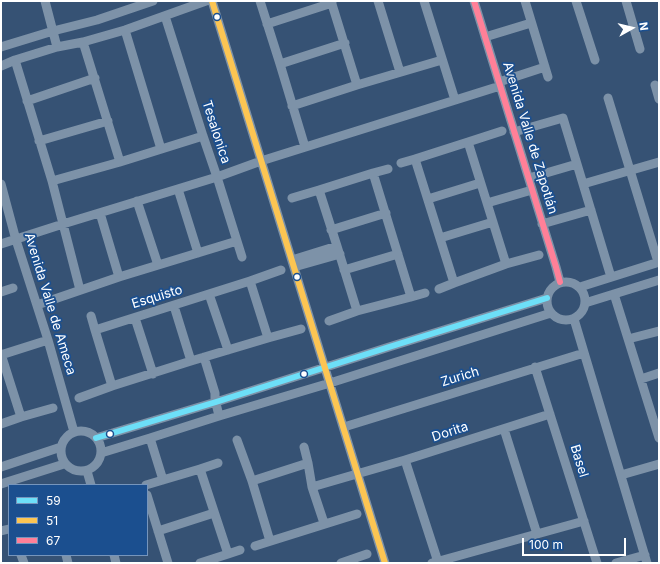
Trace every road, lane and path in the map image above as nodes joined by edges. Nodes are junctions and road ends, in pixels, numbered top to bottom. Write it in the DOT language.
graph roads {
  1 [pos="44,1"];
  2 [pos="153,1"];
  3 [pos="206,1"];
  4 [pos="212,1"];
  5 [pos="260,1"];
  6 [pos="378,1"];
  7 [pos="424,1"];
  8 [pos="474,1"];
  9 [pos="525,1"];
  10 [pos="576,1"];
  11 [pos="626,1"];
  12 [pos="332,2"];
  13 [pos="164,16"];
  14 [pos="97,20"];
  15 [pos="531,23"];
  16 [pos="267,24"];
  17 [pos="125,30"];
  18 [pos="53,31"];
  19 [pos="102,36"];
  20 [pos="485,37"];
  21 [pos="83,42"];
  22 [pos="345,44"];
  23 [pos="1,47"];
  24 [pos="57,47"];
  25 [pos="640,49"];
  26 [pos="15,60"];
  27 [pos="442,60"];
  28 [pos="595,60"];
  29 [pos="280,64"];
  30 [pos="1,66"];
  31 [pos="545,67"];
  32 [pos="400,72"];
  33 [pos="548,77"];
  34 [pos="95,78"];
  35 [pos="499,84"];
  36 [pos="358,85"];
  37 [pos="655,85"];
  38 [pos="608,98"];
  39 [pos="659,99"];
  40 [pos="455,100"];
  41 [pos="27,101"];
  42 [pos="292,106"];
  43 [pos="108,121"];
  44 [pos="502,131"];
  45 [pos="514,132"];
  46 [pos="203,136"];
  47 [pos="39,141"];
  48 [pos="468,142"];
  49 [pos="306,148"];
  50 [pos="161,149"];
  51 [pos="415,159"];
  52 [pos="261,161"];
  53 [pos="120,162"];
  54 [pos="659,162"];
  55 [pos="401,163"];
  56 [pos="577,164"];
  57 [pos="388,168"];
  58 [pos="630,171"];
  59 [pos="373,173"];
  60 [pos="217,177"];
  61 [pos="529,178"];
  62 [pos="52,181"];
  63 [pos="480,183"];
  64 [pos="1,184"];
  65 [pos="583,184"];
  66 [pos="178,189"];
  67 [pos="319,190"];
  68 [pos="532,190"];
  69 [pos="292,198"];
  70 [pos="428,199"];
  71 [pos="137,201"];
  72 [pos="487,204"];
  73 [pos="591,210"];
  74 [pos="100,213"];
  75 [pos="386,213"];
  76 [pos="493,222"];
  77 [pos="62,224"];
  78 [pos="542,224"];
  79 [pos="332,230"];
  80 [pos="440,238"];
  81 [pos="16,240"];
  82 [pos="237,241"];
  83 [pos="1,244"];
  84 [pos="338,250"];
  85 [pos="198,253"];
  86 [pos="398,254"];
  87 [pos="539,255"];
  88 [pos="242,257"];
  89 [pos="659,262"];
  90 [pos="293,264"];
  91 [pos="506,264"];
  92 [pos="158,265"];
  93 [pos="281,270"];
  94 [pos="344,270"];
  95 [pos="119,277"];
  96 [pos="611,277"];
  97 [pos="659,280"];
  98 [pos="250,281"];
  99 [pos="560,282"];
  100 [pos="454,283"];
  101 [pos="580,287"];
  102 [pos="14,288"];
  103 [pos="439,289"];
  104 [pos="80,290"];
  105 [pos="1,292"];
  106 [pos="425,293"];
  107 [pos="209,294"];
  108 [pos="614,294"];
  109 [pos="411,297"];
  110 [pos="547,298"];
  111 [pos="586,303"];
  112 [pos="37,305"];
  113 [pos="174,306"];
  114 [pos="357,311"];
  115 [pos="552,313"];
  116 [pos="90,316"];
  117 [pos="135,318"];
  118 [pos="574,319"];
  119 [pos="329,321"];
  120 [pos="301,329"];
  121 [pos="95,330"];
  122 [pos="659,331"];
  123 [pos="268,338"];
  124 [pos="628,339"];
  125 [pos="48,340"];
  126 [pos="388,347"];
  127 [pos="228,350"];
  128 [pos="584,353"];
  129 [pos="1,355"];
  130 [pos="199,359"];
  131 [pos="394,362"];
  132 [pos="325,367"];
  133 [pos="536,367"];
  134 [pos="659,373"];
  135 [pos="152,374"];
  136 [pos="5,378"];
  137 [pos="641,379"];
  138 [pos="330,383"];
  139 [pos="112,386"];
  140 [pos="79,398"];
  141 [pos="215,400"];
  142 [pos="53,408"];
  143 [pos="550,414"];
  144 [pos="219,416"];
  145 [pos="21,417"];
  146 [pos="656,419"];
  147 [pos="1,424"];
  148 [pos="344,428"];
  149 [pos="504,429"];
  150 [pos="74,432"];
  151 [pos="96,438"];
  152 [pos="150,438"];
  153 [pos="659,438"];
  154 [pos="237,440"];
  155 [pos="61,447"];
  156 [pos="304,447"];
  157 [pos="101,453"];
  158 [pos="405,460"];
  159 [pos="218,463"];
  160 [pos="308,463"];
  161 [pos="64,464"];
  162 [pos="659,464"];
  163 [pos="1,467"];
  164 [pos="200,469"];
  165 [pos="87,471"];
  166 [pos="358,474"];
  167 [pos="621,475"];
  168 [pos="163,480"];
  169 [pos="252,481"];
  170 [pos="1,484"];
  171 [pos="92,484"];
  172 [pos="148,484"];
  173 [pos="312,487"];
  174 [pos="148,498"];
  175 [pos="214,513"];
  176 [pos="357,514"];
  177 [pos="584,521"];
  178 [pos="324,523"];
  179 [pos="158,531"];
  180 [pos="537,534"];
  181 [pos="270,541"];
  182 [pos="255,546"];
  183 [pos="240,550"];
  184 [pos="228,554"];
  185 [pos="367,554"];
  186 [pos="646,559"];
  187 [pos="435,562"];
  188 [pos="168,563"];
  189 [pos="200,563"];
  190 [pos="341,563"];
  191 [pos="385,563"];
  192 [pos="597,563"];
  193 [pos="616,563"];
  1 -- 18 [label="street"];
  2 -- 14 [label="street"];
  3 -- 13 [label="street"];
  4 -- 52 [label="street"];
  5 -- 16 [label="street"];
  6 -- 32 [label="street"];
  7 -- 27 [label="street"];
  8 -- 20 [label="street, Avenida Valle de Zapotlán"];
  9 -- 15 [label="street"];
  10 -- 28 [label="street"];
  11 -- 25 [label="street"];
  12 -- 16 [label="street"];
  12 -- 22 [label="street"];
  13 -- 17 [label="street"];
  13 -- 46 [label="street, Tesalonica"];
  14 -- 18 [label="street"];
  14 -- 19 [label="street"];
  15 -- 20 [label="street"];
  15 -- 31 [label="street"];
  16 -- 29 [label="street"];
  17 -- 19 [label="street"];
  17 -- 50 [label="street"];
  18 -- 23 [label="street"];
  18 -- 24 [label="street"];
  19 -- 21 [label="street"];
  20 -- 35 [label="street, Avenida Valle de Zapotlán"];
  21 -- 24 [label="street"];
  21 -- 34 [label="street"];
  22 -- 29 [label="street"];
  22 -- 36 [label="street"];
  24 -- 26 [label="street"];
  26 -- 30 [label="street"];
  26 -- 41 [label="street"];
  27 -- 32 [label="street"];
  27 -- 40 [label="street"];
  29 -- 42 [label="street"];
  31 -- 33 [label="street"];
  31 -- 35 [label="street"];
  32 -- 36 [label="street"];
  34 -- 41 [label="street"];
  34 -- 43 [label="street"];
  35 -- 40 [label="street"];
  35 -- 45 [label="street, Avenida Valle de Zapotlán"];
  36 -- 42 [label="street"];
  37 -- 39 [label="street"];
  38 -- 58 [label="street"];
  40 -- 49 [label="street"];
  41 -- 47 [label="street"];
  42 -- 49 [label="street"];
  43 -- 47 [label="street"];
  43 -- 53 [label="street"];
  44 -- 48 [label="street"];
  45 -- 56 [label="street"];
  45 -- 61 [label="street, Avenida Valle de Zapotlán"];
  46 -- 50 [label="street"];
  46 -- 60 [label="street, Tesalonica"];
  47 -- 62 [label="street"];
  48 -- 51 [label="street"];
  48 -- 63 [label="street"];
  49 -- 52 [label="street"];
  50 -- 53 [label="street"];
  51 -- 55 [label="street"];
  51 -- 70 [label="street"];
  52 -- 60 [label="street"];
  52 -- 90 [label="street"];
  53 -- 62 [label="street"];
  54 -- 58 [label="street"];
  56 -- 61 [label="street"];
  56 -- 65 [label="street"];
  57 -- 59 [label="street"];
  58 -- 65 [label="street"];
  58 -- 89 [label="street"];
  59 -- 67 [label="street"];
  59 -- 75 [label="street"];
  60 -- 66 [label="street"];
  60 -- 82 [label="street, Tesalonica"];
  61 -- 68 [label="street, Avenida Valle de Zapotlán"];
  62 -- 77 [label="street"];
  63 -- 70 [label="street"];
  63 -- 72 [label="street"];
  64 -- 81 [label="street, Avenida Valle de Ameca"];
  65 -- 73 [label="street"];
  66 -- 71 [label="street"];
  66 -- 85 [label="street"];
  67 -- 69 [label="street"];
  67 -- 79 [label="street"];
  68 -- 72 [label="street"];
  68 -- 78 [label="street, Avenida Valle de Zapotlán"];
  70 -- 80 [label="street"];
  71 -- 74 [label="street"];
  71 -- 92 [label="street"];
  72 -- 76 [label="street"];
  73 -- 78 [label="street"];
  73 -- 96 [label="street"];
  74 -- 77 [label="street"];
  74 -- 95 [label="street"];
  75 -- 79 [label="street"];
  75 -- 86 [label="street"];
  76 -- 80 [label="street"];
  76 -- 91 [label="street"];
  77 -- 81 [label="street"];
  77 -- 104 [label="street"];
  78 -- 99 [label="street, Avenida Valle de Zapotlán"];
  79 -- 84 [label="street"];
  80 -- 100 [label="street"];
  81 -- 83 [label="street"];
  81 -- 112 [label="street, Avenida Valle de Ameca"];
  82 -- 85 [label="street"];
  82 -- 88 [label="street, Tesalonica"];
  84 -- 90 [label="street"];
  84 -- 94 [label="street"];
  85 -- 92 [label="street"];
  86 -- 94 [label="street"];
  86 -- 109 [label="street"];
  87 -- 91 [label="street"];
  89 -- 96 [label="street"];
  90 -- 132 [label="street"];
  91 -- 100 [label="street"];
  92 -- 95 [label="street"];
  93 -- 98 [label="street, Esquisto"];
  94 -- 114 [label="street"];
  95 -- 104 [label="street"];
  96 -- 101 [label="street"];
  97 -- 108 [label="street"];
  98 -- 107 [label="street, Esquisto"];
  98 -- 123 [label="street"];
  99 -- 101 [label="street"];
  99 -- 110 [label="street"];
  100 -- 103 [label="street"];
  101 -- 111 [label="street"];
  102 -- 105 [label="street"];
  104 -- 112 [label="street"];
  106 -- 109 [label="street"];
  107 -- 113 [label="street, Esquisto"];
  107 -- 127 [label="street"];
  108 -- 111 [label="street"];
  108 -- 124 [label="street"];
  109 -- 114 [label="street"];
  110 -- 115 [label="street"];
  110 -- 126 [label="street"];
  111 -- 118 [label="street"];
  112 -- 125 [label="street, Avenida Valle de Ameca"];
  113 -- 117 [label="street, Esquisto"];
  113 -- 130 [label="street"];
  114 -- 119 [label="street"];
  115 -- 118 [label="street"];
  115 -- 131 [label="street"];
  116 -- 121 [label="street"];
  117 -- 121 [label="street, Esquisto"];
  117 -- 135 [label="street"];
  118 -- 128 [label="street"];
  120 -- 123 [label="street"];
  121 -- 139 [label="street"];
  122 -- 124 [label="street"];
  123 -- 127 [label="street"];
  124 -- 137 [label="street"];
  125 -- 129 [label="street"];
  125 -- 150 [label="street, Avenida Valle de Ameca"];
  126 -- 131 [label="street"];
  126 -- 132 [label="street"];
  127 -- 130 [label="street"];
  128 -- 133 [label="street, Zurich"];
  128 -- 167 [label="street"];
  129 -- 136 [label="street"];
  130 -- 135 [label="street"];
  130 -- 141 [label="street"];
  131 -- 138 [label="street"];
  132 -- 138 [label="street"];
  132 -- 141 [label="street"];
  133 -- 143 [label="street, Basel"];
  133 -- 148 [label="street, Zurich"];
  134 -- 137 [label="street"];
  135 -- 139 [label="street"];
  136 -- 145 [label="street"];
  137 -- 146 [label="street"];
  138 -- 144 [label="street"];
  138 -- 148 [label="street"];
  139 -- 140 [label="street"];
  141 -- 144 [label="street"];
  141 -- 151 [label="street"];
  142 -- 145 [label="street"];
  143 -- 149 [label="street, Dorita"];
  143 -- 177 [label="street, Basel"];
  144 -- 152 [label="street"];
  145 -- 147 [label="street"];
  146 -- 153 [label="street"];
  148 -- 166 [label="street"];
  149 -- 158 [label="street, Dorita"];
  149 -- 180 [label="street"];
  150 -- 151 [label="street"];
  150 -- 155 [label="street"];
  151 -- 157 [label="street"];
  152 -- 157 [label="street"];
  152 -- 168 [label="street"];
  154 -- 169 [label="street"];
  155 -- 161 [label="street"];
  155 -- 163 [label="street"];
  156 -- 160 [label="street"];
  157 -- 165 [label="street"];
  158 -- 166 [label="street, Dorita"];
  158 -- 187 [label="street"];
  159 -- 164 [label="street"];
  160 -- 169 [label="street"];
  160 -- 173 [label="street"];
  161 -- 165 [label="street"];
  161 -- 170 [label="street"];
  162 -- 167 [label="street"];
  164 -- 168 [label="street"];
  164 -- 175 [label="street"];
  165 -- 171 [label="street"];
  166 -- 173 [label="street, Dorita"];
  166 -- 191 [label="street"];
  167 -- 186 [label="street"];
  168 -- 172 [label="street"];
  169 -- 181 [label="street"];
  173 -- 178 [label="street"];
  174 -- 179 [label="street"];
  175 -- 179 [label="street"];
  175 -- 184 [label="street"];
  176 -- 178 [label="street"];
  177 -- 180 [label="street"];
  177 -- 192 [label="street, Basel"];
  178 -- 181 [label="street"];
  179 -- 188 [label="street"];
  180 -- 187 [label="street"];
  181 -- 182 [label="street"];
  183 -- 184 [label="street"];
  184 -- 189 [label="street"];
  185 -- 190 [label="street"];
  186 -- 193 [label="street"];
}
